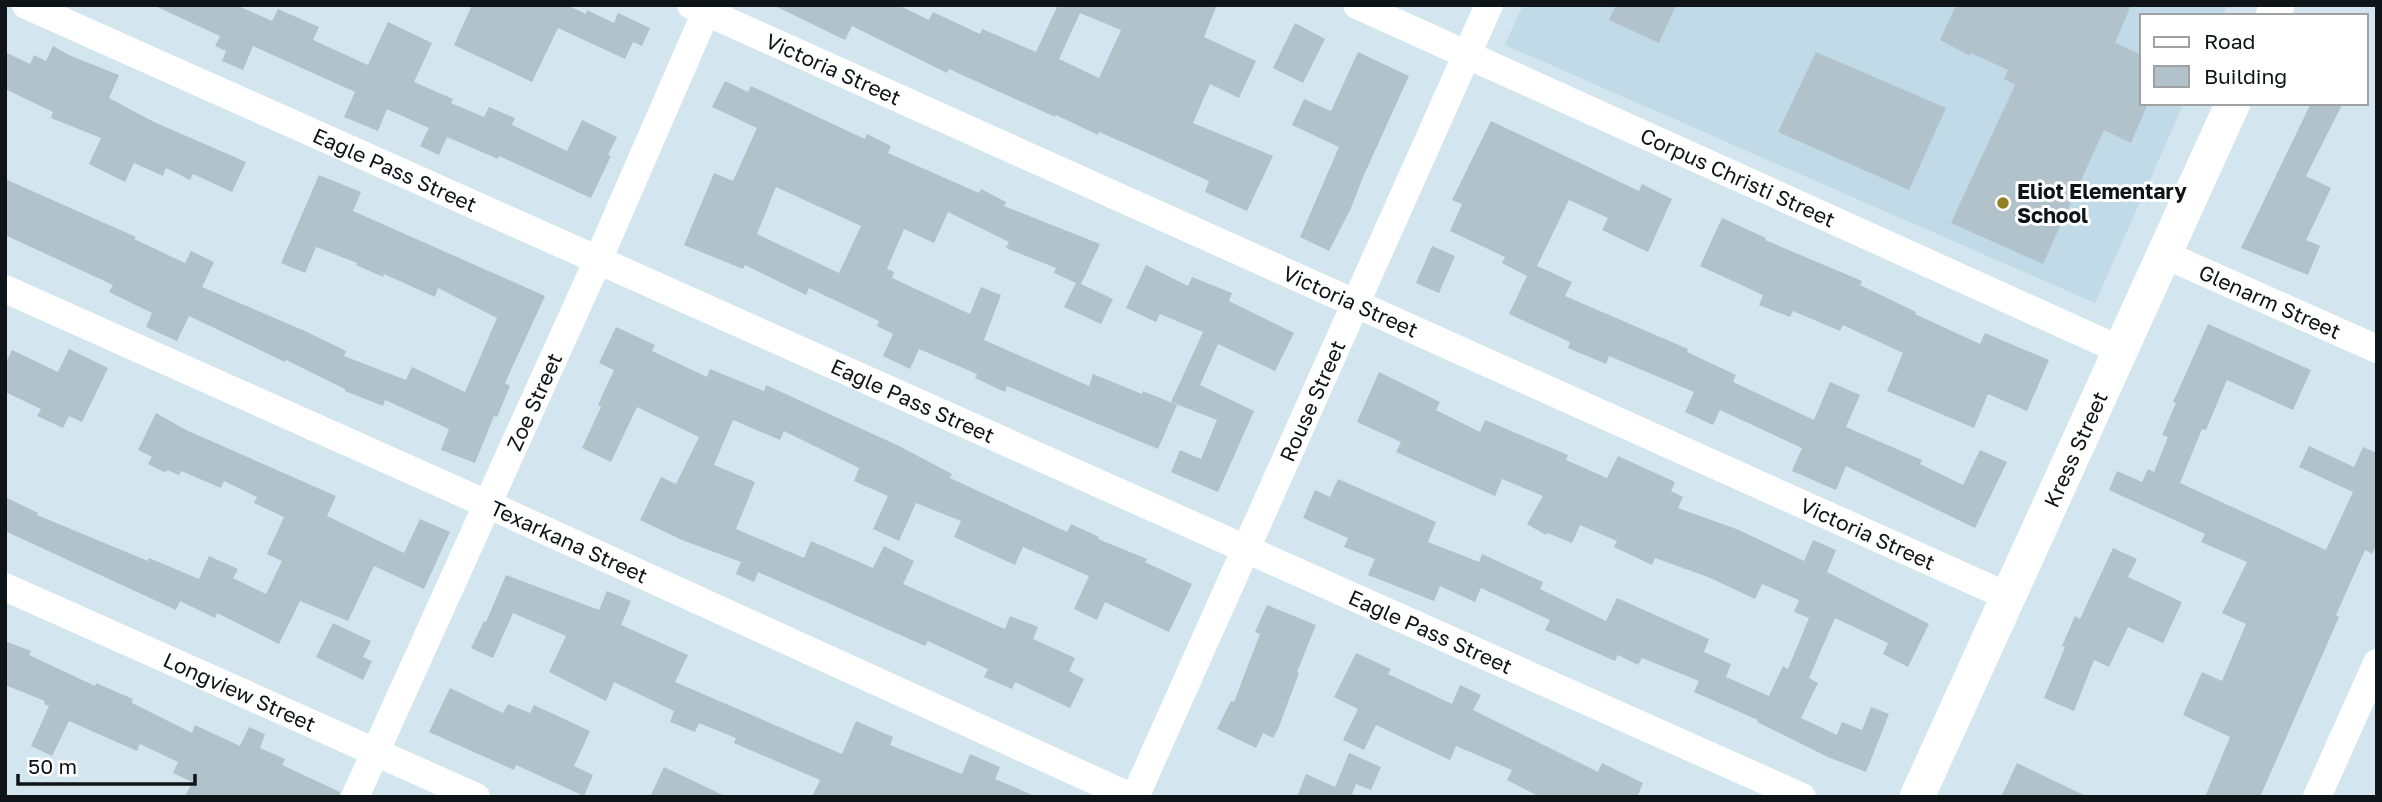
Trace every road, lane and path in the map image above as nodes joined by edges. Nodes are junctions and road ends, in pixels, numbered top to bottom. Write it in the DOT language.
graph roads {
  1 [pos="26,5"];
  2 [pos="1357,5"];
  3 [pos="1489,5"];
  4 [pos="702,8"];
  5 [pos="1467,54"];
  6 [pos="2232,105"];
  7 [pos="2163,254"];
  8 [pos="598,260"];
  9 [pos="5,289"];
  10 [pos="1356,303"];
  11 [pos="2118,349"];
  12 [pos="2377,349"];
  13 [pos="487,504"];
  14 [pos="1245,549"];
  15 [pos="5,587"];
  16 [pos="2009,597"];
  17 [pos="2377,663"];
  18 [pos="375,751"];
  19 [pos="355,797"];
  20 [pos="476,797"];
  21 [pos="1133,797"];
  22 [pos="1801,797"];
  23 [pos="1917,797"];
  24 [pos="2316,797"];
  1 -- 8 [label="street, Eagle Pass Street"];
  2 -- 5 [label="street, Corpus Christi Street"];
  3 -- 5 [label="street, Rouse Street"];
  4 -- 8 [label="street, Zoe Street"];
  4 -- 10 [label="street, Victoria Street"];
  5 -- 10 [label="street, Rouse Street"];
  5 -- 11 [label="street, Corpus Christi Street"];
  6 -- 7 [label="street, Kress Street"];
  7 -- 11 [label="street, Kress Street"];
  7 -- 12 [label="street, Glenarm Street"];
  8 -- 13 [label="street, Zoe Street"];
  8 -- 14 [label="street, Eagle Pass Street"];
  9 -- 13 [label="street, Texarkana Street"];
  10 -- 14 [label="street, Rouse Street"];
  10 -- 16 [label="street, Victoria Street"];
  11 -- 16 [label="street, Kress Street"];
  13 -- 18 [label="street, Zoe Street"];
  13 -- 21 [label="street, Texarkana Street"];
  14 -- 21 [label="street, Rouse Street"];
  14 -- 22 [label="street, Eagle Pass Street"];
  15 -- 18 [label="street, Longview Street"];
  16 -- 23 [label="street, Kress Street"];
  17 -- 24 [label="street"];
  18 -- 19 [label="street, Zoe Street"];
  18 -- 20 [label="street, Longview Street"];
}
